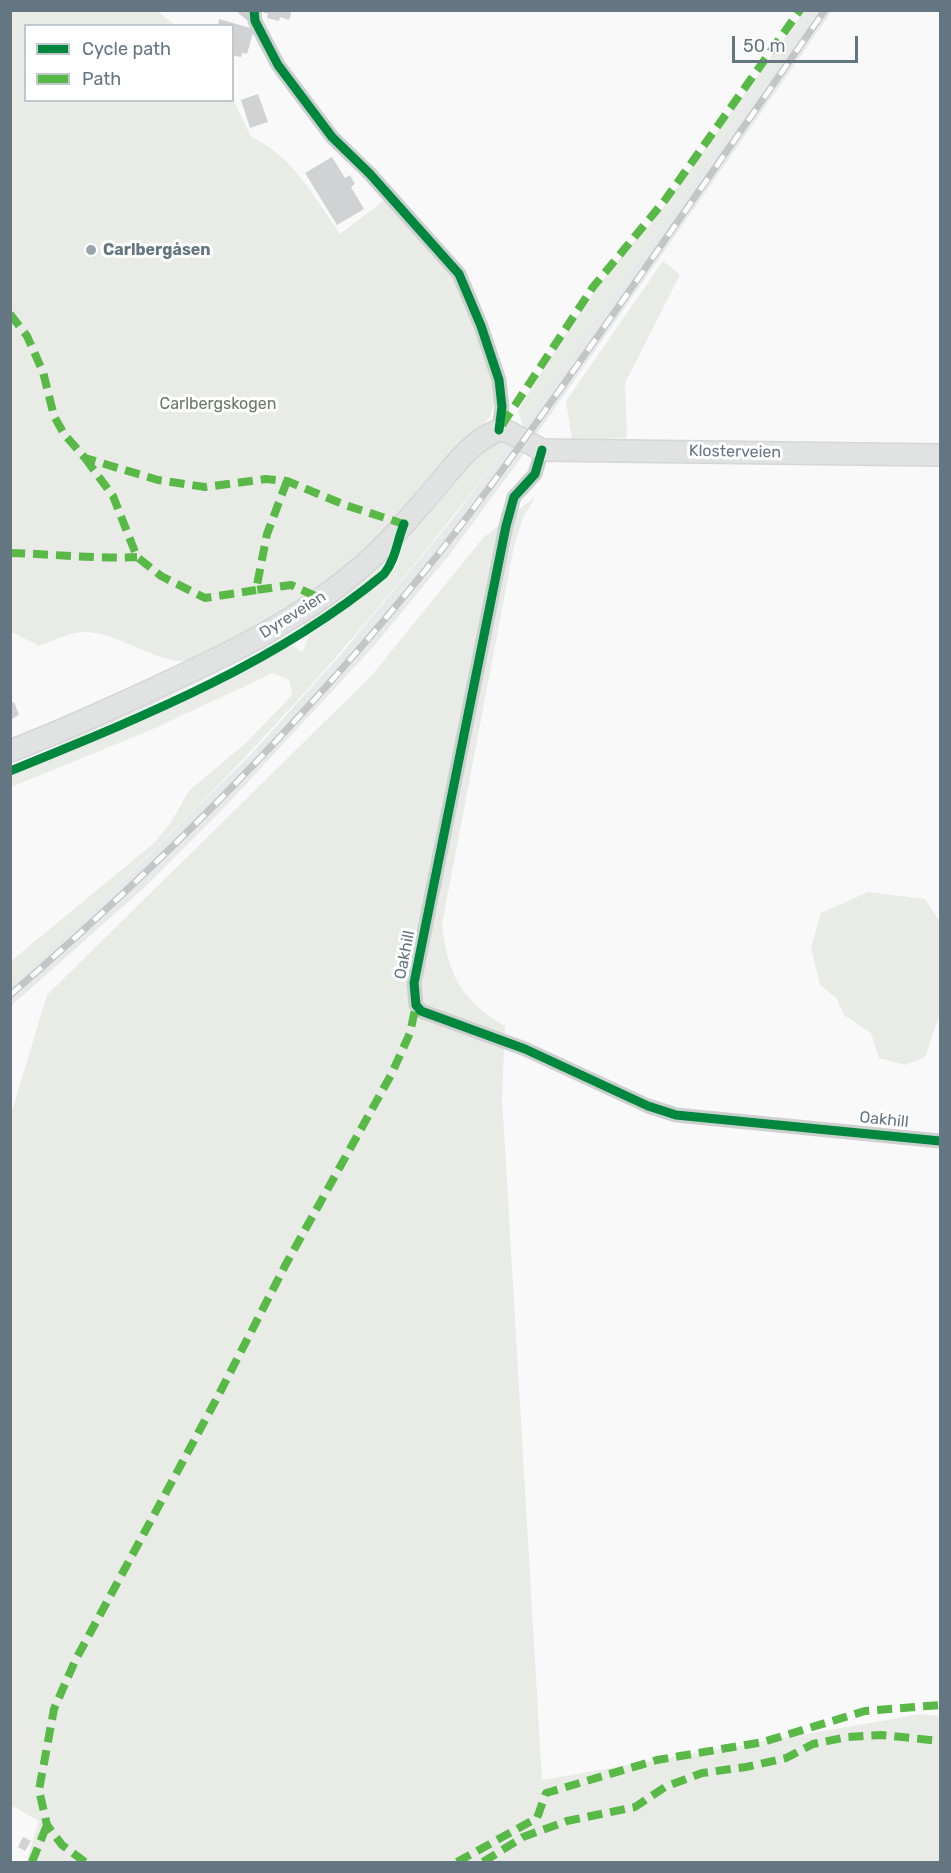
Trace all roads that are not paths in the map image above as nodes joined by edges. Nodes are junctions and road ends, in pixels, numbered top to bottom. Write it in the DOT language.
graph roads {
  1 [pos="241,10"];
  2 [pos="254,16"];
  3 [pos="499,430"];
  4 [pos="536,447"];
  5 [pos="940,455"];
  6 [pos="10,751"];
  7 [pos="940,1142"];
  1 -- 2 [label="lane"];
  2 -- 3 [label="street"];
  3 -- 4 [label="main road"];
  3 -- 6 [label="main road, Dyreveien"];
  4 -- 5 [label="main road, Klosterveien"];
  4 -- 7 [label="street, Oakhill"];
}
